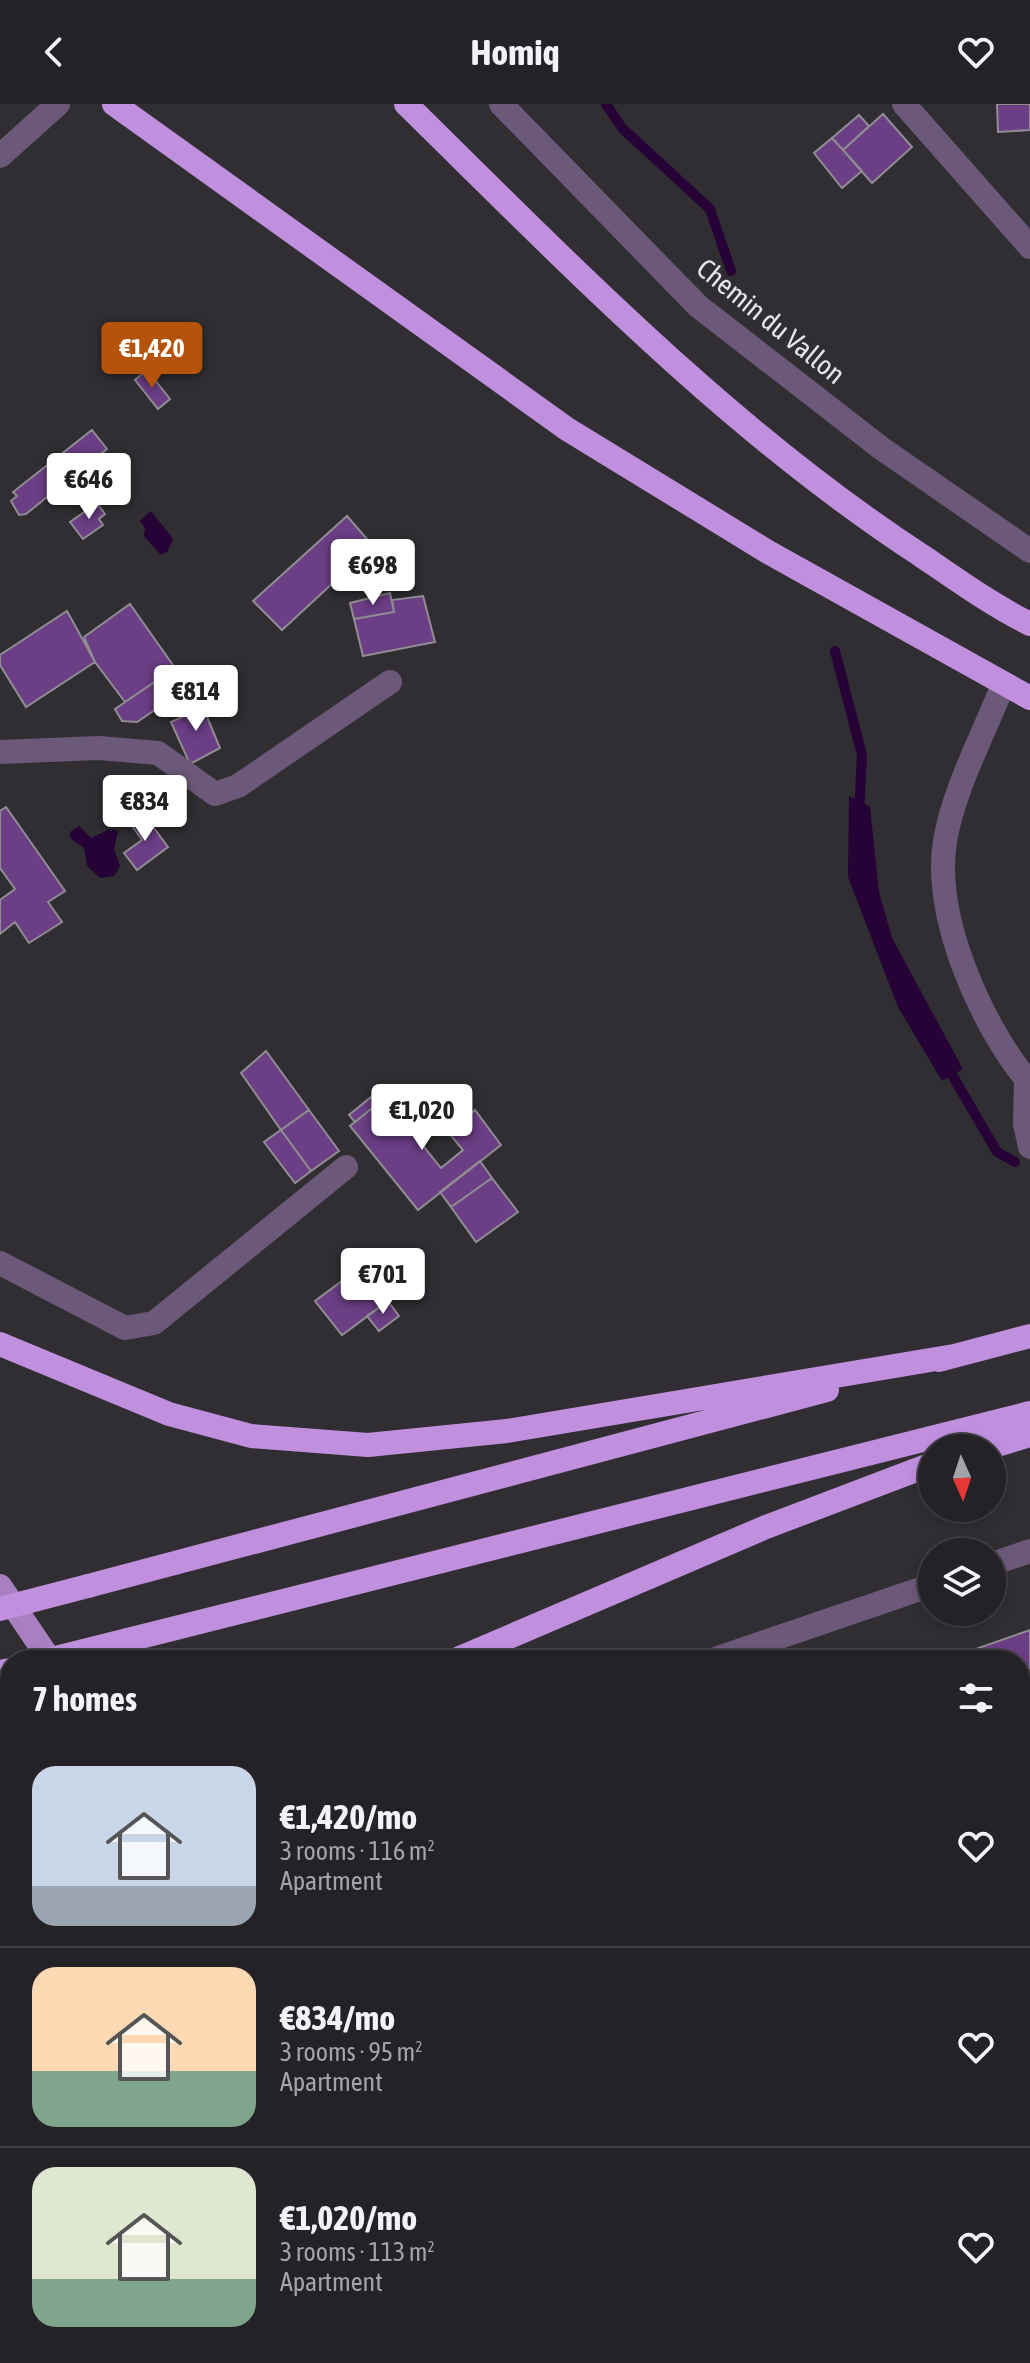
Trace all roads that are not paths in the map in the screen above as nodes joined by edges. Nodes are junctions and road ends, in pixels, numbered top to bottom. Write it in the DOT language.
graph roads {
  1 [pos="58,104"];
  2 [pos="114,104"];
  3 [pos="406,104"];
  4 [pos="501,104"];
  5 [pos="904,104"];
  6 [pos="0,156"];
  7 [pos="1030,247"];
  8 [pos="1030,551"];
  9 [pos="1030,624"];
  10 [pos="390,682"];
  11 [pos="1003,685"];
  12 [pos="1030,698"];
  13 [pos="0,752"];
  14 [pos="1028,1078"];
  15 [pos="1030,1147"];
  16 [pos="346,1167"];
  17 [pos="0,1263"];
  18 [pos="1030,1336"];
  19 [pos="0,1344"];
  20 [pos="954,1356"];
  21 [pos="1030,1413"];
  22 [pos="1030,1435"];
  23 [pos="1006,1442"];
  24 [pos="918,1469"];
  25 [pos="1030,1551"];
  26 [pos="1006,1559"];
  27 [pos="0,1586"];
  28 [pos="918,1590"];
  29 [pos="0,1609"];
  30 [pos="42,1650"];
  31 [pos="88,1650"];
  32 [pos="478,1650"];
  33 [pos="741,1650"];
  1 -- 6 [label="street"];
  2 -- 11 [label="highway"];
  3 -- 9 [label="highway"];
  4 -- 8 [label="street, Chemin du Vallon"];
  5 -- 7 [label="street"];
  10 -- 13 [label="street"];
  11 -- 12 [label="highway"];
  11 -- 14 [label="street"];
  14 -- 15 [label="street"];
  16 -- 17 [label="street"];
  18 -- 20 [label="highway"];
  19 -- 20 [label="highway"];
  20 -- 29 [label="highway, bridge"];
  21 -- 31 [label="highway, bridge"];
  22 -- 23 [label="highway"];
  24 -- 32 [label="highway"];
  25 -- 26 [label="street"];
  27 -- 30 [label="main road"];
  28 -- 33 [label="street"];
}
